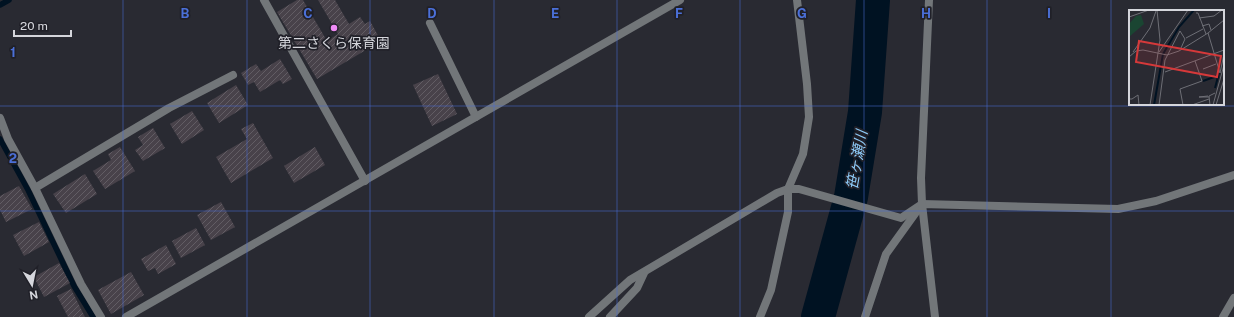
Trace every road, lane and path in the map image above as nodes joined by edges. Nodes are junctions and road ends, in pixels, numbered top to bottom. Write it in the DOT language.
graph roads {
  1 [pos="264,0"];
  2 [pos="680,0"];
  3 [pos="929,0"];
  4 [pos="796,1"];
  5 [pos="430,23"];
  6 [pos="233,75"];
  7 [pos="0,118"];
  8 [pos="476,118"];
  9 [pos="1234,174"];
  10 [pos="365,181"];
  11 [pos="35,188"];
  12 [pos="788,189"];
  13 [pos="922,204"];
  14 [pos="644,273"];
  15 [pos="1234,298"];
  16 [pos="101,317"];
  17 [pos="126,317"];
  18 [pos="589,317"];
  19 [pos="610,317"];
  20 [pos="760,317"];
  21 [pos="865,317"];
  22 [pos="934,317"];
  23 [pos="1223,317"];
  1 -- 10 [label="street"];
  2 -- 8 [label="street"];
  3 -- 13 [label="street"];
  4 -- 12 [label="street"];
  5 -- 8 [label="street"];
  6 -- 11 [label="street"];
  7 -- 11 [label="street"];
  8 -- 10 [label="street"];
  9 -- 13 [label="street"];
  10 -- 17 [label="street"];
  11 -- 16 [label="street"];
  12 -- 13 [label="street"];
  12 -- 14 [label="street"];
  12 -- 20 [label="street"];
  13 -- 21 [label="street"];
  13 -- 22 [label="street"];
  14 -- 18 [label="street"];
  14 -- 19 [label="street"];
  15 -- 23 [label="street"];
}
